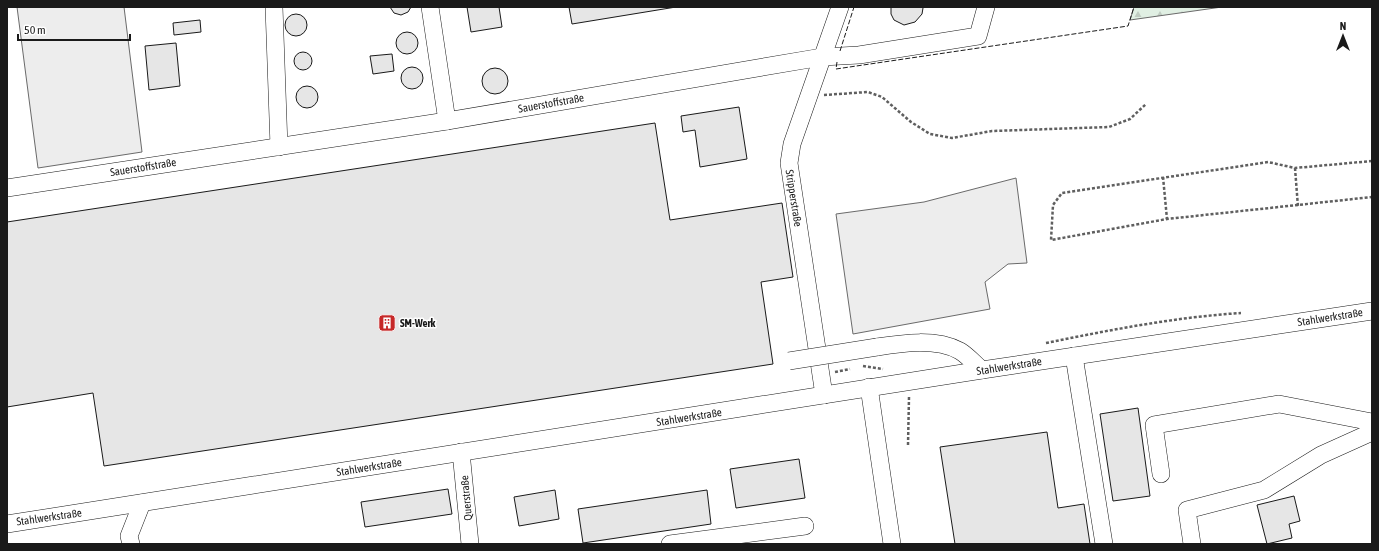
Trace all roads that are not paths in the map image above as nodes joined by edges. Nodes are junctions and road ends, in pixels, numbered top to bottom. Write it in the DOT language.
graph roads {
  1 [pos="274,7"];
  2 [pos="430,7"];
  3 [pos="840,7"];
  4 [pos="986,7"];
  5 [pos="822,57"];
  6 [pos="447,121"];
  7 [pos="279,147"];
  8 [pos="7,188"];
  9 [pos="1372,310"];
  10 [pos="1074,356"];
  11 [pos="789,361"];
  12 [pos="982,370"];
  13 [pos="869,388"];
  14 [pos="824,395"];
  15 [pos="1372,422"];
  16 [pos="1372,432"];
  17 [pos="461,452"];
  18 [pos="1161,474"];
  19 [pos="142,503"];
  20 [pos="7,524"];
  21 [pos="805,526"];
  22 [pos="730,539"];
  23 [pos="131,544"];
  24 [pos="470,544"];
  25 [pos="670,544"];
  26 [pos="892,544"];
  27 [pos="1104,544"];
  28 [pos="1192,544"];
  1 -- 7 [label="street"];
  2 -- 6 [label="street"];
  3 -- 5 [label="street, Stripperstraße"];
  4 -- 5 [label="street, Sauerstoffstraße"];
  5 -- 6 [label="street, Sauerstoffstraße"];
  5 -- 14 [label="street, Stripperstraße"];
  6 -- 7 [label="street, Sauerstoffstraße"];
  7 -- 8 [label="street, Sauerstoffstraße"];
  9 -- 10 [label="street, Stahlwerkstraße"];
  10 -- 12 [label="street, Stahlwerkstraße"];
  10 -- 27 [label="street"];
  11 -- 12 [label="street, bridge"];
  12 -- 13 [label="street, Stahlwerkstraße"];
  13 -- 14 [label="street, Stahlwerkstraße"];
  13 -- 26 [label="street"];
  14 -- 17 [label="street, Stahlwerkstraße"];
  15 -- 18 [label="street"];
  16 -- 28 [label="street"];
  17 -- 19 [label="street, Stahlwerkstraße"];
  17 -- 24 [label="street, Querstraße"];
  19 -- 20 [label="street, Stahlwerkstraße"];
  19 -- 23 [label="street"];
  21 -- 22 [label="street"];
  22 -- 25 [label="street"];
}
